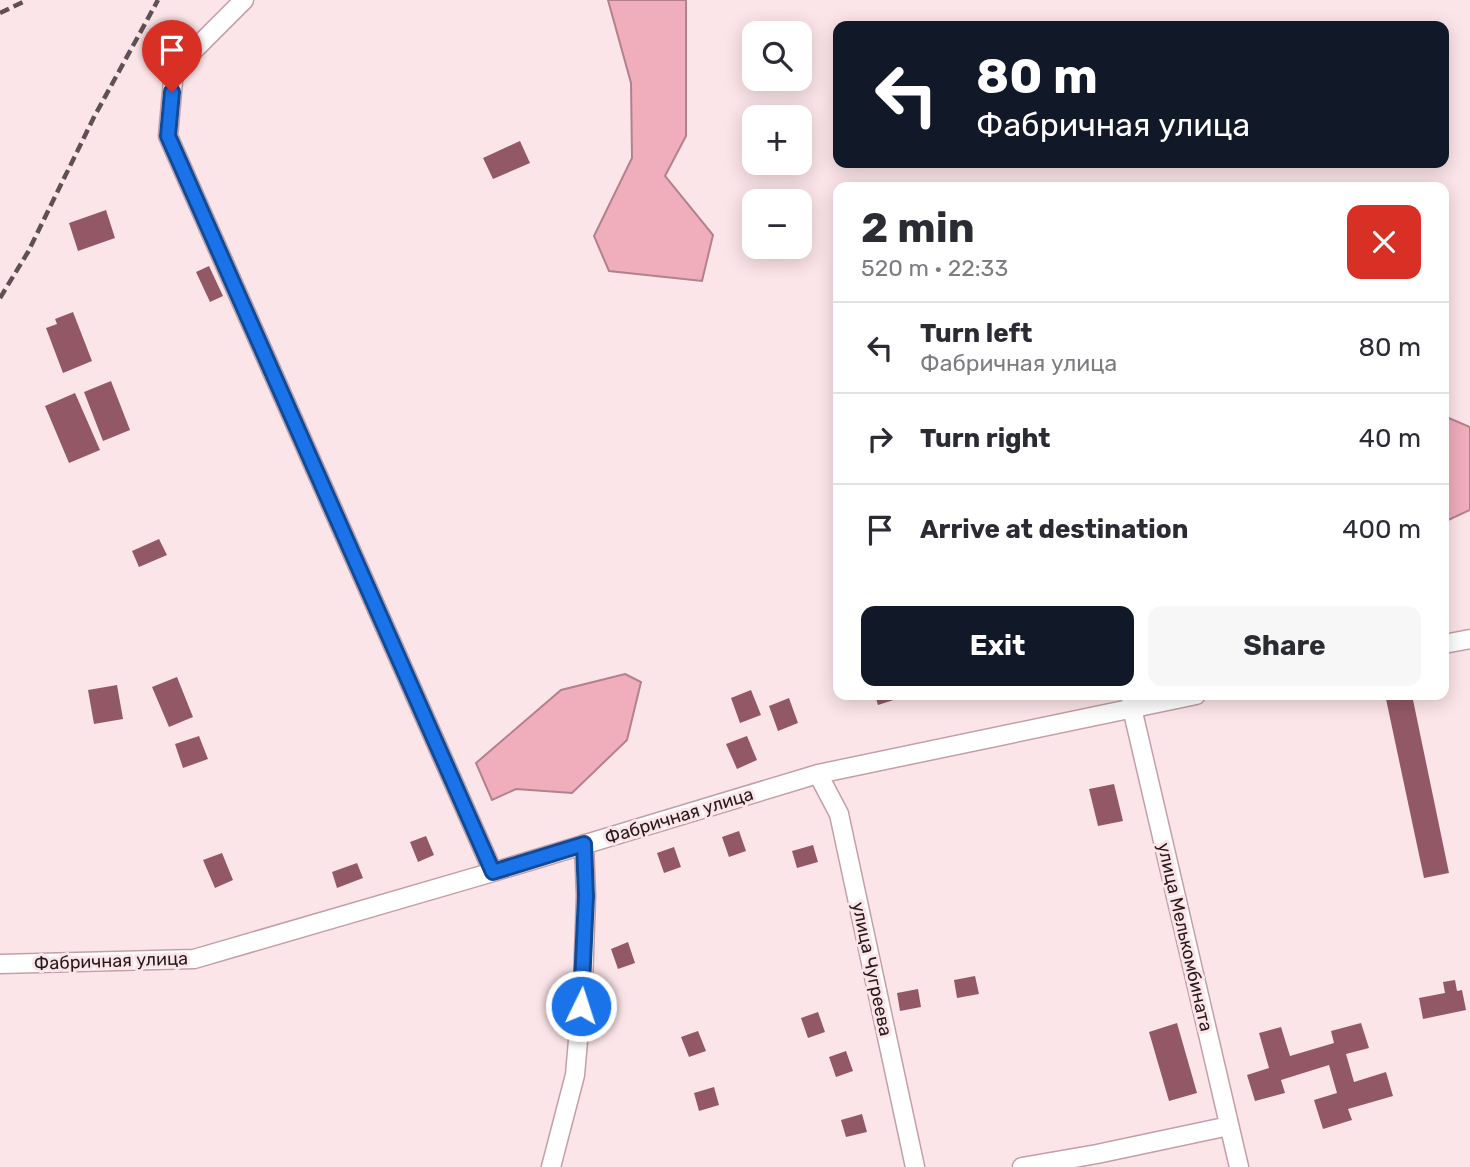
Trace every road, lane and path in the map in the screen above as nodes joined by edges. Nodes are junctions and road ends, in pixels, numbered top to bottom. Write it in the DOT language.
graph roads {
  1 [pos="244,0"];
  2 [pos="1470,639"];
  3 [pos="1449,643"];
  4 [pos="1131,701"];
  5 [pos="818,774"];
  6 [pos="584,844"];
  7 [pos="493,872"];
  8 [pos="0,964"];
  9 [pos="1229,1126"];
  10 [pos="551,1167"];
  11 [pos="915,1167"];
  12 [pos="1022,1167"];
  13 [pos="1239,1167"];
  1 -- 7 [label="street"];
  2 -- 3 [label="street"];
  4 -- 5 [label="street, Фабричная улица"];
  4 -- 9 [label="street, улица Мелькомбината"];
  5 -- 6 [label="street, Фабричная улица"];
  5 -- 11 [label="street, улица Чугреева"];
  6 -- 7 [label="street, Фабричная улица"];
  6 -- 10 [label="street"];
  7 -- 8 [label="street, Фабричная улица"];
  9 -- 12 [label="street"];
  9 -- 13 [label="street, улица Мелькомбината"];
}
